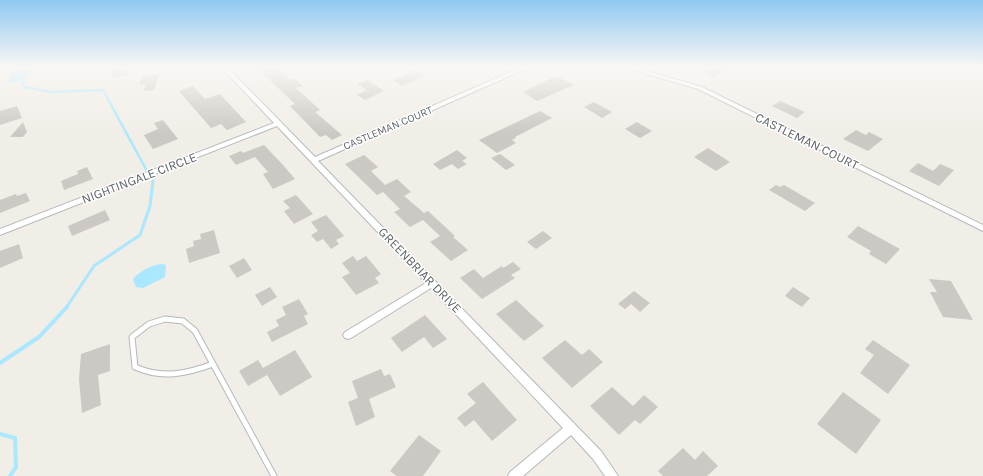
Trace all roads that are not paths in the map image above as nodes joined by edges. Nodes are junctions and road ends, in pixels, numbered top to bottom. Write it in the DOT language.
graph roads {
  1 [pos="245,89"];
  2 [pos="476,89"];
  3 [pos="702,89"];
  4 [pos="277,124"];
  5 [pos="314,160"];
  6 [pos="983,228"];
  7 [pos="0,232"];
  8 [pos="433,283"];
  9 [pos="348,335"];
  10 [pos="213,364"];
  11 [pos="571,428"];
  12 [pos="274,476"];
  13 [pos="514,476"];
  14 [pos="612,476"];
  1 -- 4 [label="street, GREENBRIAR DRIVE"];
  2 -- 5 [label="street, CASTLEMAN COURT"];
  3 -- 6 [label="street, CASTLEMAN COURT"];
  4 -- 5 [label="street, GREENBRIAR DRIVE"];
  4 -- 7 [label="street, NIGHTINGALE CIRCLE"];
  5 -- 8 [label="street, GREENBRIAR DRIVE"];
  8 -- 9 [label="street"];
  8 -- 11 [label="street, GREENBRIAR DRIVE"];
  10 -- 10 [label="lane"];
  10 -- 12 [label="lane"];
  11 -- 13 [label="street"];
  11 -- 14 [label="street, GREENBRIAR DRIVE"];
}
